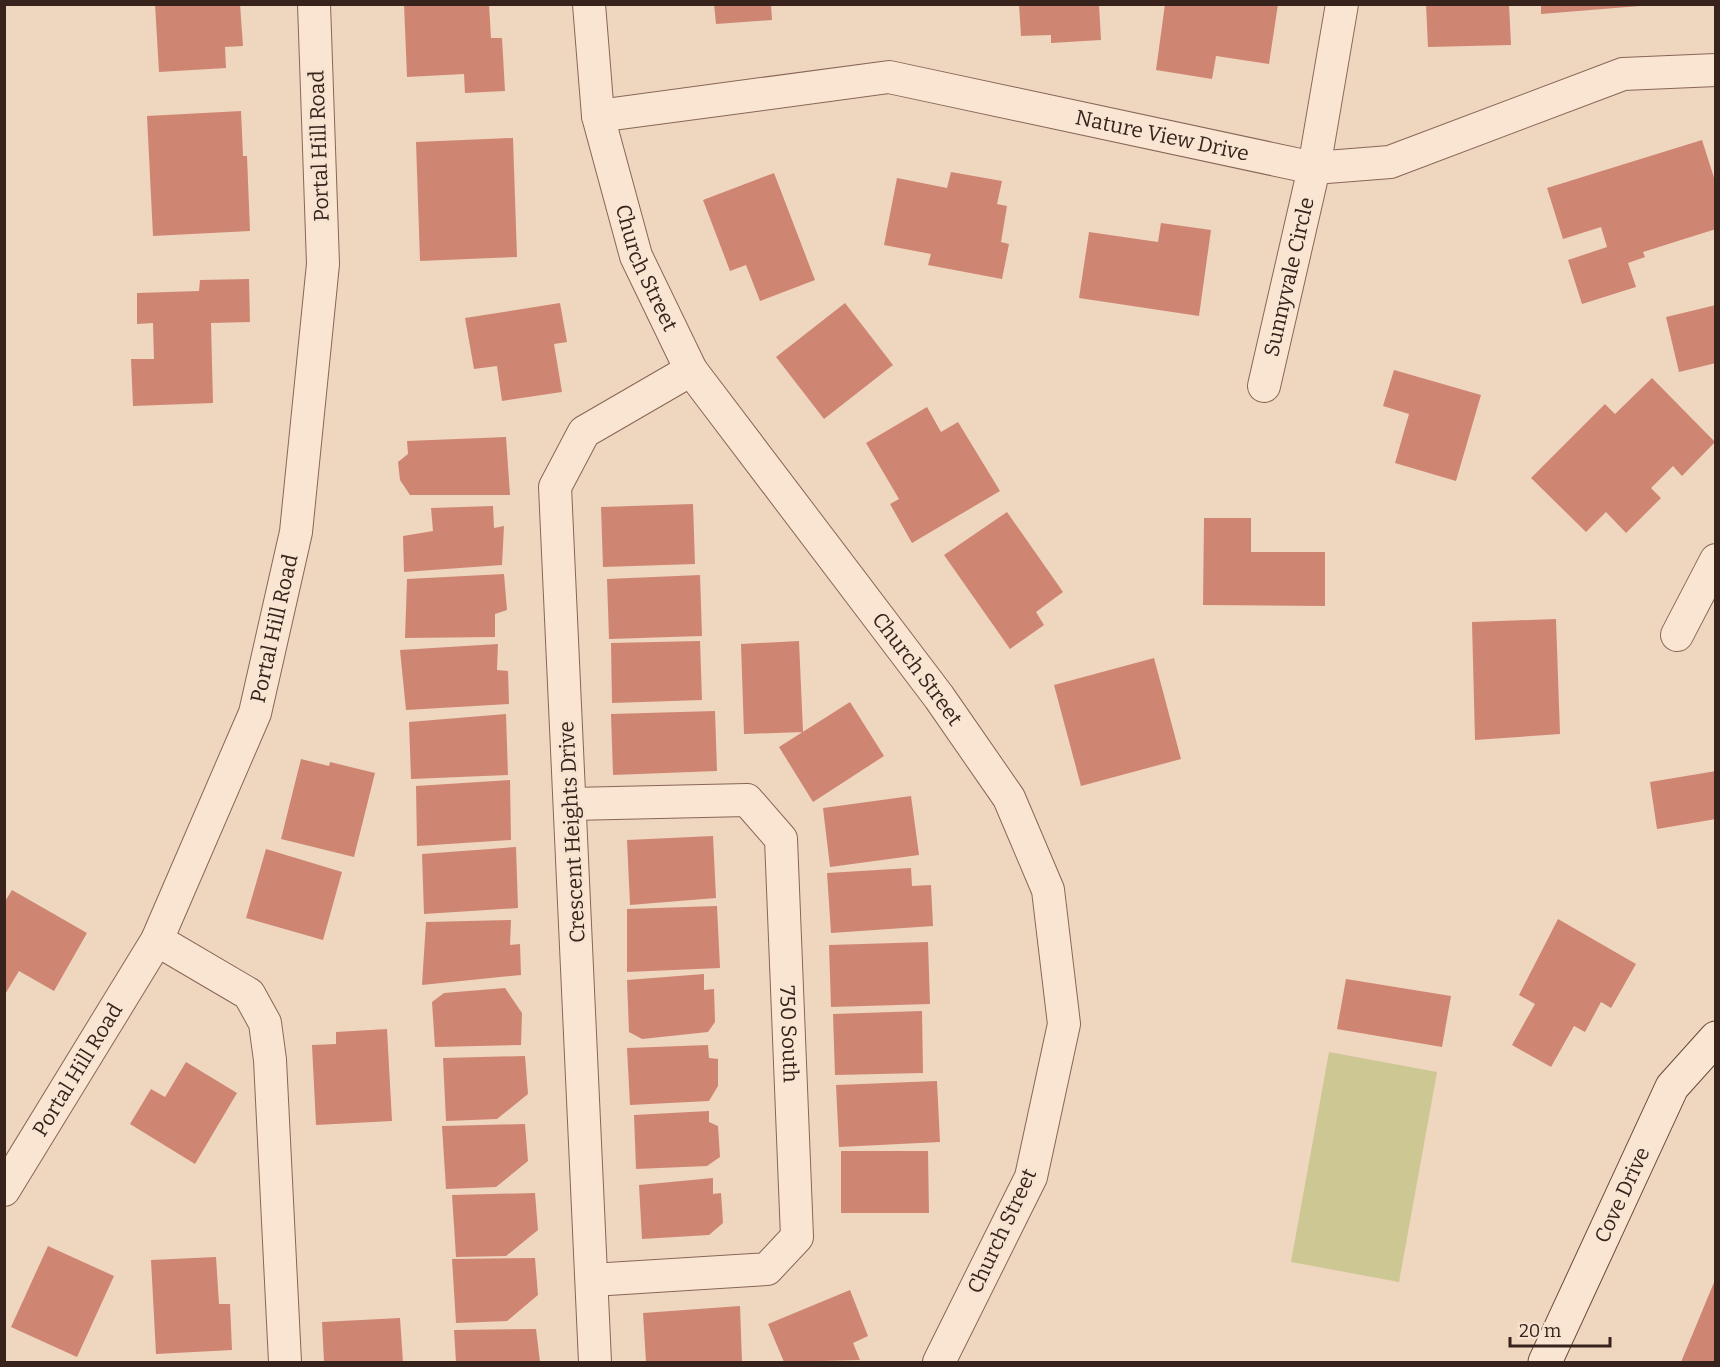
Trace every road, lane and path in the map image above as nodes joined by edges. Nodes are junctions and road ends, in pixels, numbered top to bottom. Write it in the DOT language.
graph roads {
  1 [pos="314,4"];
  2 [pos="589,4"];
  3 [pos="1342,4"];
  4 [pos="1716,70"];
  5 [pos="598,116"];
  6 [pos="1314,168"];
  7 [pos="691,370"];
  8 [pos="1264,386"];
  9 [pos="1716,560"];
  10 [pos="1677,635"];
  11 [pos="571,804"];
  12 [pos="157,940"];
  13 [pos="1716,1038"];
  14 [pos="4,1190"];
  15 [pos="592,1280"];
  16 [pos="285,1362"];
  17 [pos="595,1362"];
  18 [pos="939,1362"];
  19 [pos="1545,1362"];
  1 -- 12 [label="street, Portal Hill Road"];
  2 -- 5 [label="street, Church Street"];
  3 -- 6 [label="street, Sunnyvale Circle"];
  4 -- 6 [label="street, Nature View Drive"];
  5 -- 6 [label="street, Nature View Drive"];
  5 -- 7 [label="street, Church Street"];
  6 -- 8 [label="street, Sunnyvale Circle"];
  7 -- 11 [label="street, Crescent Heights Drive"];
  7 -- 18 [label="street, Church Street"];
  9 -- 10 [label="street"];
  11 -- 15 [label="street, Crescent Heights Drive"];
  11 -- 15 [label="street, 750 South"];
  12 -- 14 [label="street, Portal Hill Road"];
  12 -- 16 [label="street"];
  13 -- 19 [label="main road, Cove Drive"];
  15 -- 17 [label="street, Crescent Heights Drive"];
}
